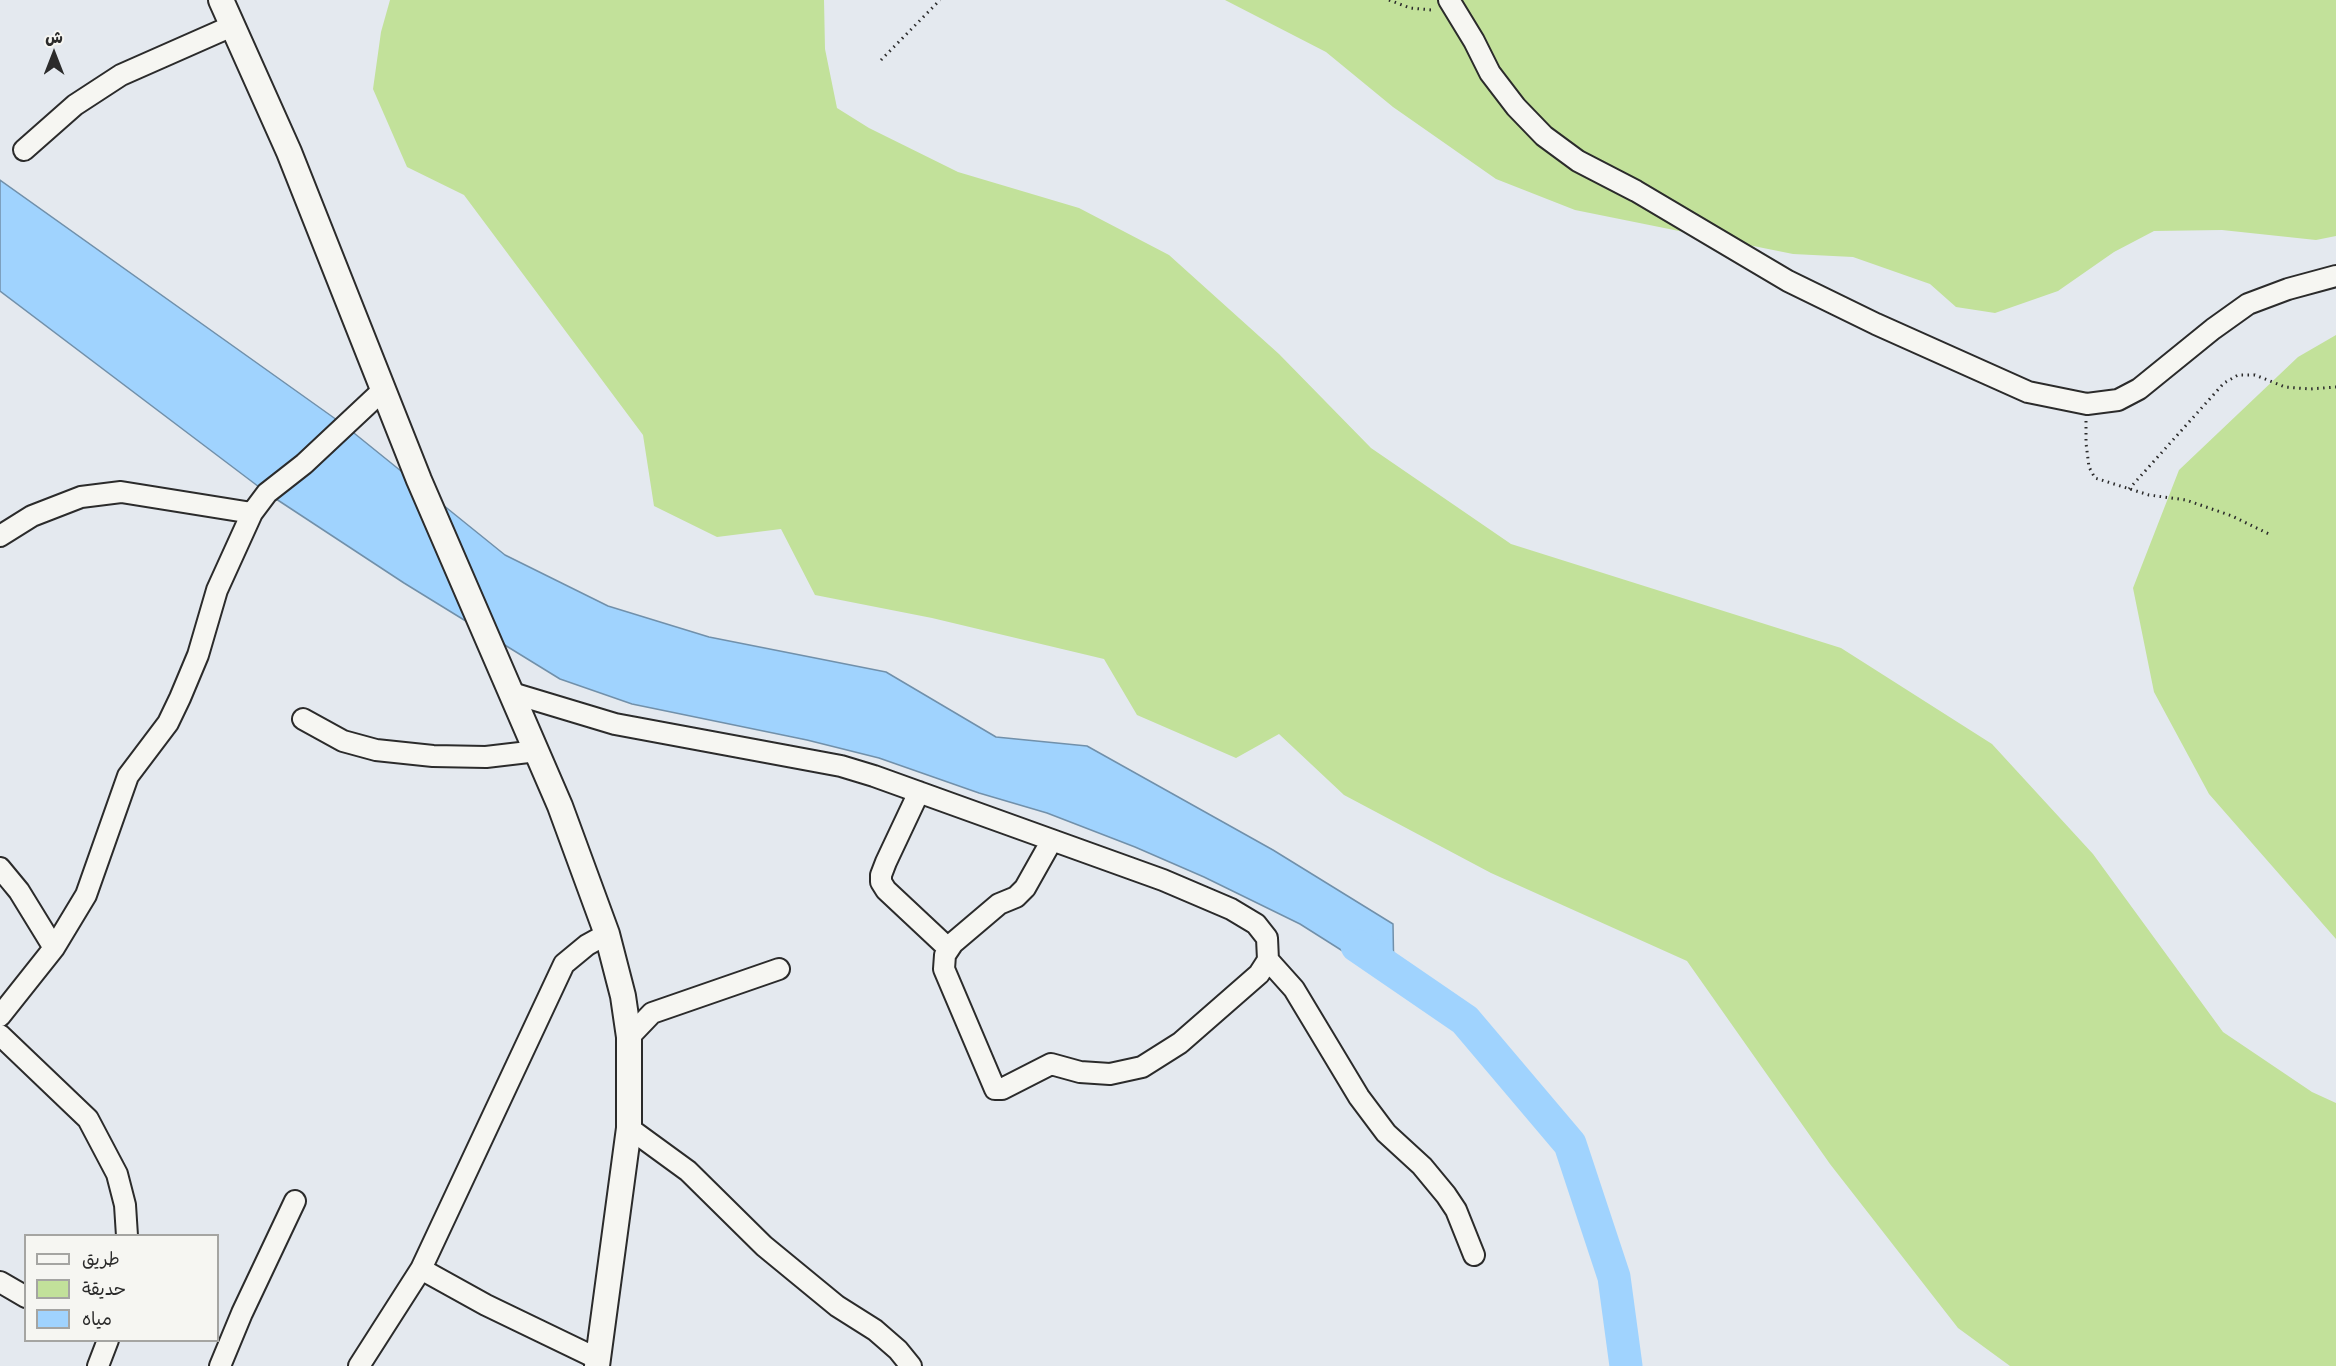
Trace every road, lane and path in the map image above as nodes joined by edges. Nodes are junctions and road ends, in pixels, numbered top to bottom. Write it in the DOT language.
graph roads {
  1 [pos="221,0"];
  2 [pos="940,0"];
  3 [pos="1389,0"];
  4 [pos="1452,6"];
  5 [pos="232,26"];
  6 [pos="881,60"];
  7 [pos="24,150"];
  8 [pos="2336,276"];
  9 [pos="2336,387"];
  10 [pos="383,390"];
  11 [pos="2087,404"];
  12 [pos="2129,489"];
  13 [pos="252,513"];
  14 [pos="2271,535"];
  15 [pos="0,536"];
  16 [pos="512,693"];
  17 [pos="303,719"];
  18 [pos="537,751"];
  19 [pos="919,792"];
  20 [pos="1052,840"];
  21 [pos="0,868"];
  22 [pos="607,934"];
  23 [pos="54,948"];
  24 [pos="949,949"];
  25 [pos="1268,960"];
  26 [pos="780,969"];
  27 [pos="0,1016"];
  28 [pos="0,1035"];
  29 [pos="629,1037"];
  30 [pos="629,1128"];
  31 [pos="295,1201"];
  32 [pos="127,1234"];
  33 [pos="1474,1255"];
  34 [pos="421,1269"];
  35 [pos="0,1282"];
  36 [pos="24,1296"];
  37 [pos="108,1342"];
  38 [pos="598,1363"];
  39 [pos="98,1366"];
  40 [pos="220,1366"];
  41 [pos="359,1366"];
  42 [pos="911,1366"];
  1 -- 5 [label="street"];
  2 -- 6 [label="path"];
  3 -- 4 [label="path"];
  4 -- 11 [label="street"];
  5 -- 7 [label="street"];
  5 -- 10 [label="street"];
  8 -- 11 [label="street"];
  9 -- 12 [label="path"];
  10 -- 13 [label="street"];
  10 -- 16 [label="street"];
  11 -- 12 [label="path"];
  12 -- 14 [label="path"];
  13 -- 15 [label="street"];
  13 -- 23 [label="street"];
  16 -- 18 [label="street"];
  16 -- 19 [label="street"];
  17 -- 18 [label="street"];
  18 -- 22 [label="street"];
  19 -- 20 [label="street"];
  19 -- 24 [label="street"];
  20 -- 24 [label="street"];
  20 -- 25 [label="street"];
  21 -- 23 [label="street"];
  22 -- 29 [label="street"];
  22 -- 34 [label="street"];
  23 -- 27 [label="street"];
  24 -- 25 [label="street"];
  25 -- 33 [label="street"];
  26 -- 29 [label="street"];
  28 -- 32 [label="street"];
  29 -- 30 [label="street"];
  30 -- 38 [label="street"];
  30 -- 42 [label="street"];
  31 -- 40 [label="street"];
  34 -- 38 [label="street"];
  34 -- 41 [label="street"];
  35 -- 36 [label="street"];
  37 -- 39 [label="street"];
}
